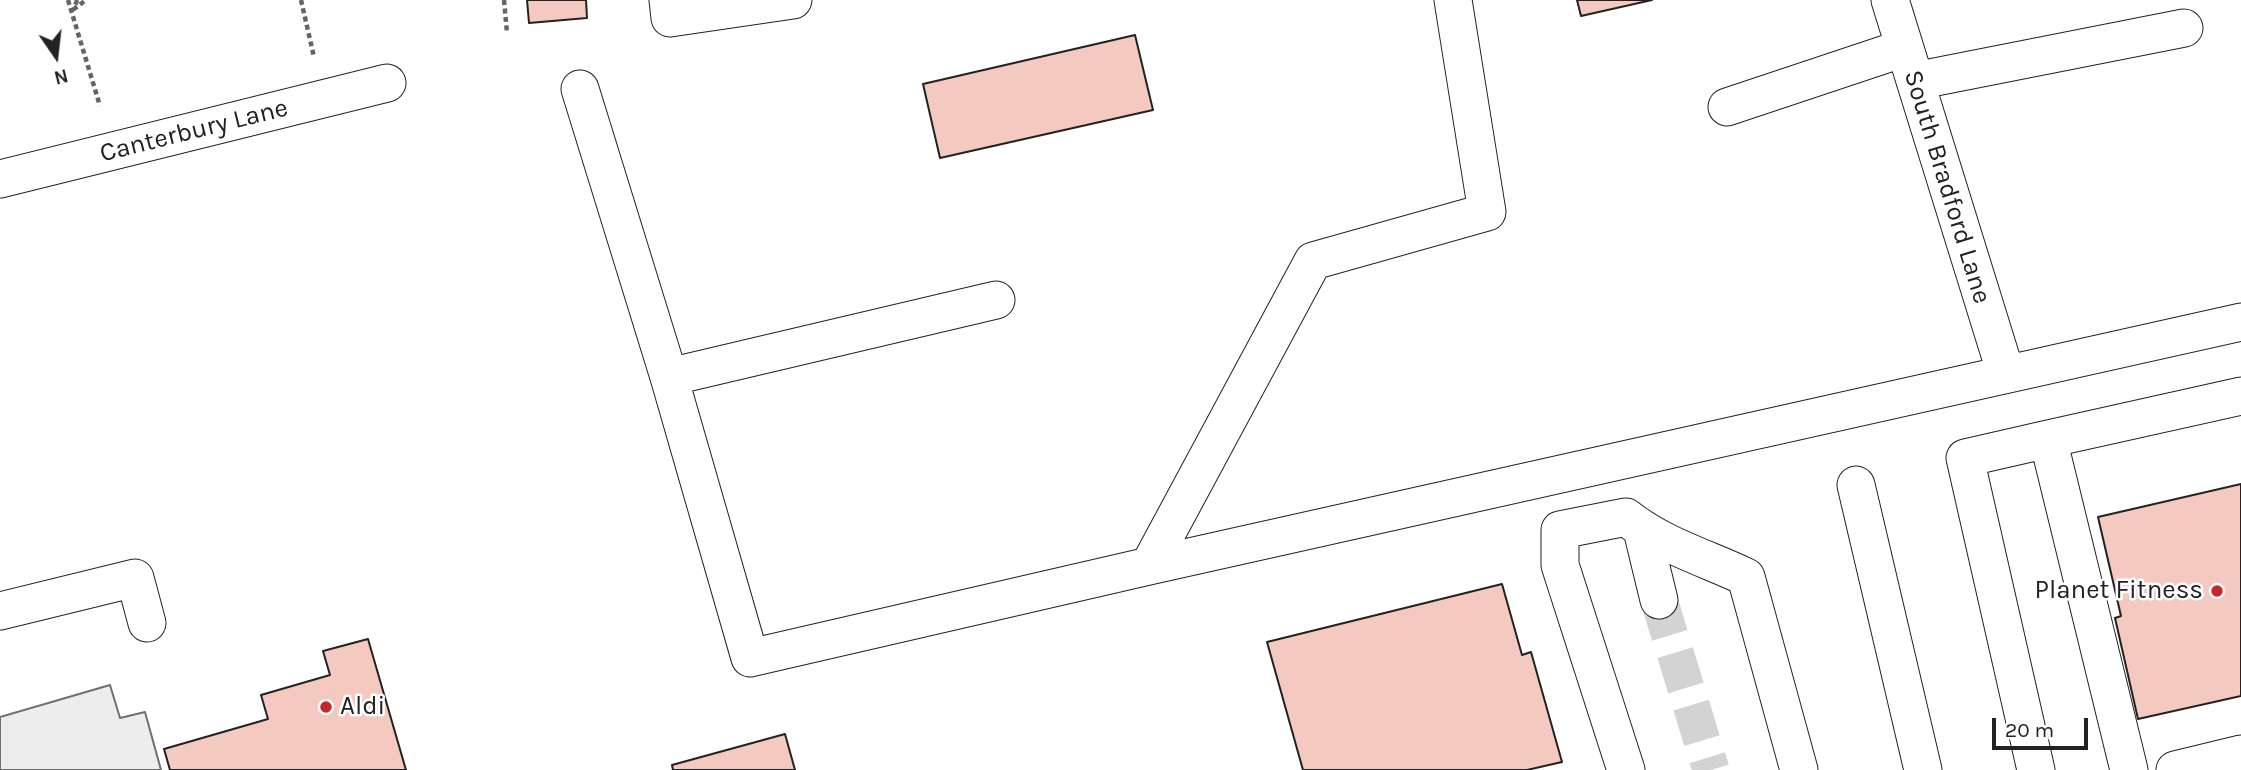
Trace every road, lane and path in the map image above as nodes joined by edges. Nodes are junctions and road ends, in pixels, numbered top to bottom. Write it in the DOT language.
graph roads {
  1 [pos="68,0"];
  2 [pos="77,0"];
  3 [pos="86,0"];
  4 [pos="301,0"];
  5 [pos="504,0"];
  6 [pos="792,0"];
  7 [pos="1453,0"];
  8 [pos="1889,0"];
  9 [pos="669,9"];
  10 [pos="2185,28"];
  11 [pos="507,33"];
  12 [pos="314,57"];
  13 [pos="1910,65"];
  14 [pos="387,83"];
  15 [pos="580,89"];
  16 [pos="100,106"];
  17 [pos="1727,107"];
  18 [pos="0,179"];
  19 [pos="996,300"];
  20 [pos="2241,322"];
  21 [pos="2006,374"];
  22 [pos="669,377"];
  23 [pos="2241,396"];
  24 [pos="2048,439"];
  25 [pos="1856,485"];
  26 [pos="1642,530"];
  27 [pos="1149,566"];
  28 [pos="1659,600"];
  29 [pos="0,611"];
  30 [pos="147,623"];
  31 [pos="2241,754"];
  32 [pos="1626,770"];
  33 [pos="1799,770"];
  34 [pos="1923,770"];
  35 [pos="2036,770"];
  36 [pos="2129,770"];
  37 [pos="2175,770"];
  1 -- 16 [label="path"];
  2 -- 3 [label="path"];
  4 -- 12 [label="path"];
  5 -- 11 [label="path"];
  6 -- 9 [label="street"];
  7 -- 27 [label="street"];
  8 -- 13 [label="street, South Bradford Lane"];
  10 -- 13 [label="street"];
  13 -- 17 [label="street"];
  13 -- 21 [label="street, South Bradford Lane"];
  14 -- 18 [label="street, Canterbury Lane"];
  15 -- 22 [label="street"];
  19 -- 22 [label="street"];
  20 -- 21 [label="street"];
  21 -- 27 [label="street"];
  22 -- 27 [label="street"];
  23 -- 24 [label="street"];
  24 -- 35 [label="street"];
  24 -- 36 [label="street"];
  25 -- 34 [label="street"];
  26 -- 28 [label="street"];
  26 -- 32 [label="street"];
  26 -- 33 [label="street"];
  29 -- 30 [label="street"];
  31 -- 37 [label="street"];
}
